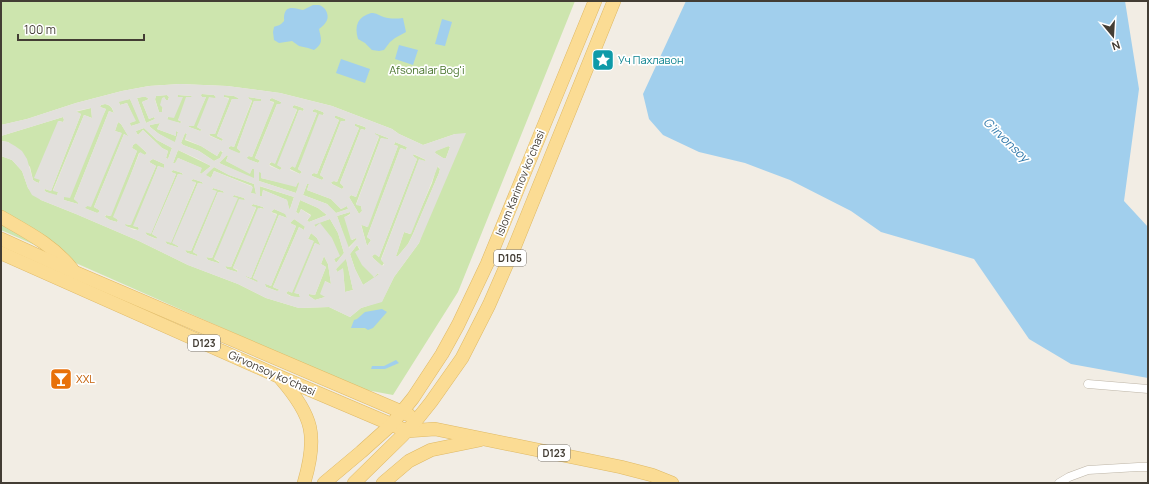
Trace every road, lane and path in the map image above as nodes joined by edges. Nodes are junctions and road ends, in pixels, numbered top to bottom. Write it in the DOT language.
graph roads {
  1 [pos="595,1"];
  2 [pos="614,1"];
  3 [pos="1,217"];
  4 [pos="1,239"];
  5 [pos="1,253"];
  6 [pos="74,272"];
  7 [pos="280,377"];
  8 [pos="1088,384"];
  9 [pos="1148,389"];
  10 [pos="401,412"];
  11 [pos="418,418"];
  12 [pos="391,425"];
  13 [pos="435,429"];
  14 [pos="407,431"];
  15 [pos="486,439"];
  16 [pos="1148,467"];
  17 [pos="304,483"];
  18 [pos="324,483"];
  19 [pos="354,483"];
  20 [pos="383,483"];
  21 [pos="672,483"];
  22 [pos="1059,483"];
  1 -- 10 [label="main road, Islom Karimov koʻchasi / D105"];
  2 -- 11 [label="main road, Islom Karimov koʻchasi / D105"];
  3 -- 6 [label="main road"];
  4 -- 6 [label="main road, Girvonsoy koʻchasi / D123"];
  5 -- 7 [label="main road, Girvonsoy koʻchasi / D123"];
  6 -- 10 [label="main road, Girvonsoy koʻchasi / D123"];
  7 -- 12 [label="main road, Girvonsoy koʻchasi / D123"];
  7 -- 17 [label="main road"];
  8 -- 9 [label="street"];
  10 -- 11 [label="main road, D123"];
  10 -- 12 [label="main road, Islom Karimov koʻchasi / D105"];
  11 -- 13 [label="main road, Girvonsoy koʻchasi / D123"];
  11 -- 14 [label="main road, Islom Karimov koʻchasi / D105"];
  12 -- 14 [label="main road, Girvonsoy koʻchasi / D123"];
  12 -- 18 [label="main road, Islom Karimov koʻchasi / D105"];
  13 -- 14 [label="main road, Girvonsoy koʻchasi / D123"];
  13 -- 15 [label="main road, Girvonsoy koʻchasi / D123"];
  14 -- 19 [label="main road, Islom Karimov koʻchasi / D105"];
  15 -- 20 [label="main road"];
  15 -- 21 [label="main road, Girvonsoy koʻchasi / D123"];
  16 -- 22 [label="street"];
}
